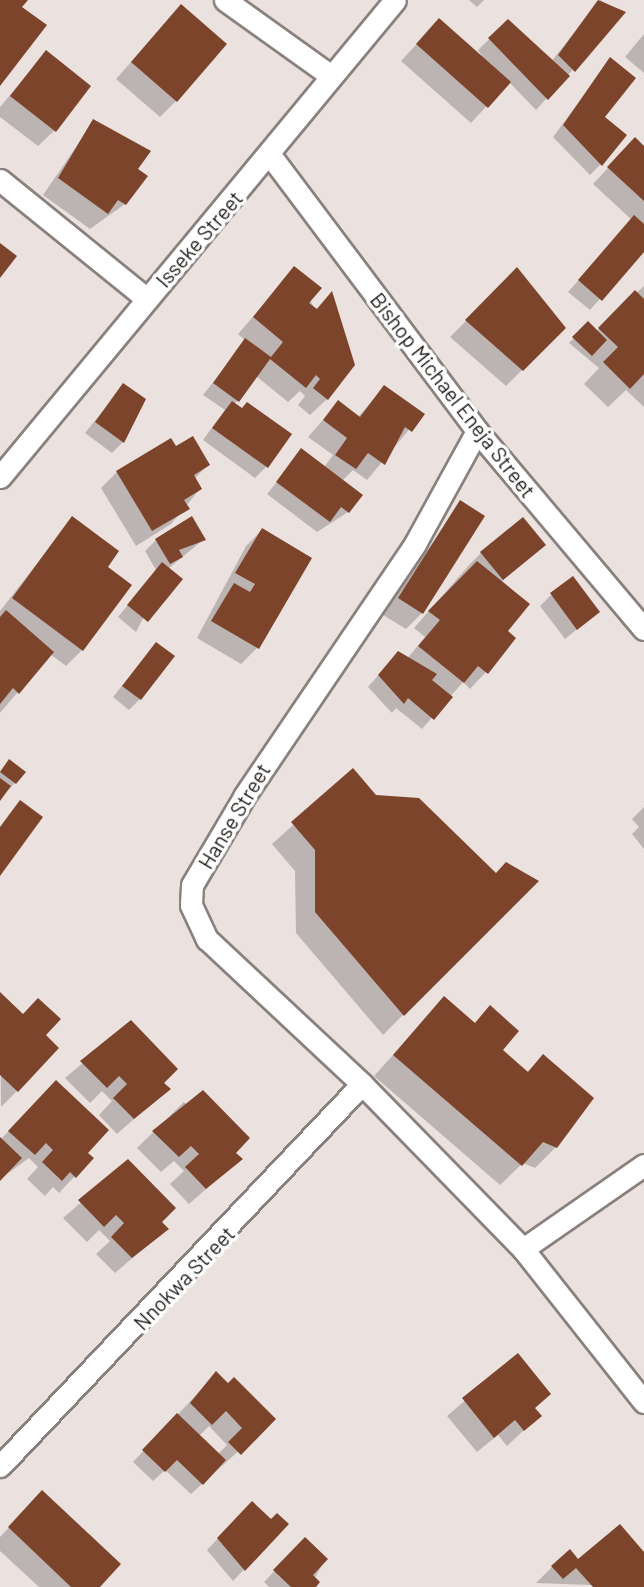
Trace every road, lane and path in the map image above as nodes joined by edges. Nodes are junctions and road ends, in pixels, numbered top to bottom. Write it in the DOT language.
graph roads {
  1 [pos="225,0"];
  2 [pos="396,0"];
  3 [pos="331,76"];
  4 [pos="270,155"];
  5 [pos="0,180"];
  6 [pos="147,299"];
  7 [pos="477,431"];
  8 [pos="0,477"];
  9 [pos="644,629"];
  10 [pos="362,1084"];
  11 [pos="644,1165"];
  12 [pos="523,1249"];
  13 [pos="644,1402"];
  14 [pos="0,1466"];
  1 -- 3 [label="street"];
  2 -- 3 [label="street, Isseke Street"];
  3 -- 4 [label="street, Isseke Street"];
  4 -- 6 [label="street, Isseke Street"];
  4 -- 7 [label="street, Bishop Michael Eneja Street"];
  5 -- 6 [label="street"];
  6 -- 8 [label="street, Isseke Street"];
  7 -- 9 [label="street, Bishop Michael Eneja Street"];
  7 -- 10 [label="street, Hanse Street"];
  10 -- 12 [label="street, Hanse Street"];
  10 -- 14 [label="street, Nnokwa Street"];
  11 -- 12 [label="street"];
  12 -- 13 [label="street, Hanse Street"];
}
